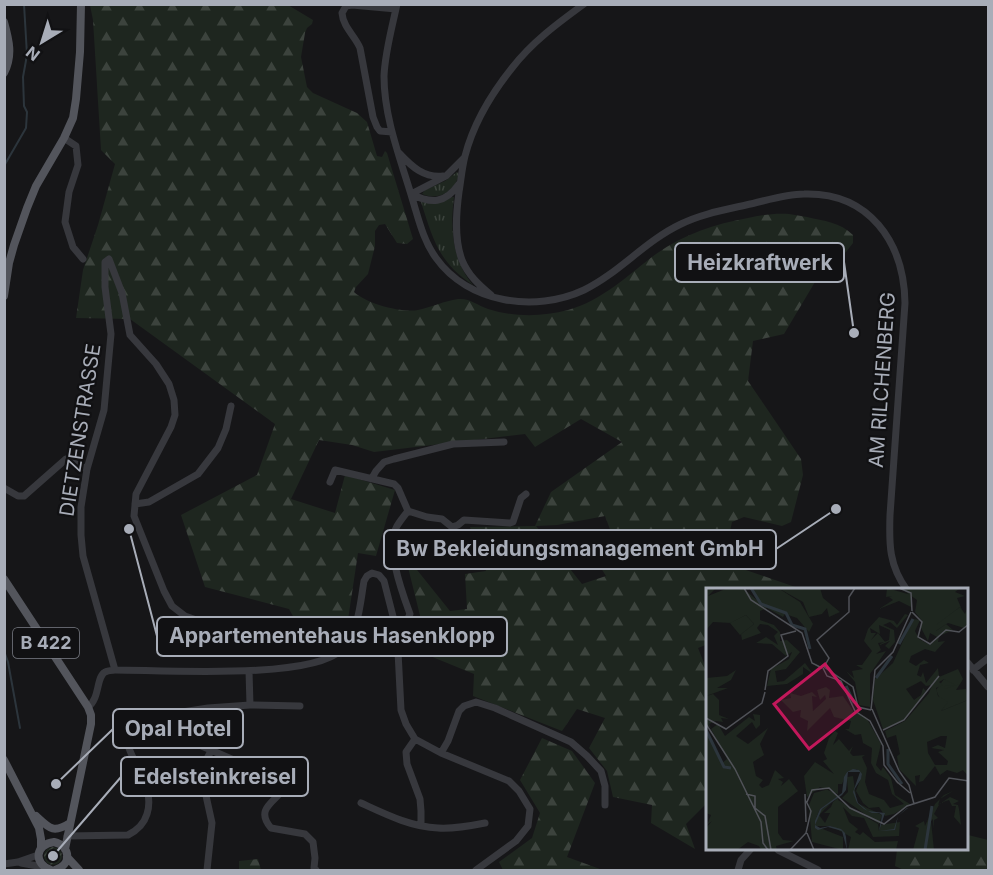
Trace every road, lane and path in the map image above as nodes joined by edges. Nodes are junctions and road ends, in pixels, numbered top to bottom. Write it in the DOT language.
graph roads {
  1 [pos="81,4"];
  2 [pos="584,4"];
  3 [pos="396,7"];
  4 [pos="4,21"];
  5 [pos="4,73"];
  6 [pos="392,132"];
  7 [pos="64,138"];
  8 [pos="398,152"];
  9 [pos="465,156"];
  10 [pos="446,176"];
  11 [pos="461,182"];
  12 [pos="411,194"];
  13 [pos="83,259"];
  14 [pos="4,297"];
  15 [pos="496,298"];
  16 [pos="231,406"];
  17 [pos="504,442"];
  18 [pos="87,469"];
  19 [pos="372,478"];
  20 [pos="330,482"];
  21 [pos="4,488"];
  22 [pos="526,494"];
  23 [pos="135,504"];
  24 [pos="408,511"];
  25 [pos="4,579"];
  26 [pos="906,588"];
  27 [pos="286,625"];
  28 [pos="397,632"];
  29 [pos="988,658"];
  30 [pos="969,664"];
  31 [pos="115,670"];
  32 [pos="973,670"];
  33 [pos="249,671"];
  34 [pos="988,687"];
  35 [pos="250,705"];
  36 [pos="300,706"];
  37 [pos="88,707"];
  38 [pos="152,724"];
  39 [pos="415,739"];
  40 [pos="211,751"];
  41 [pos="441,753"];
  42 [pos="4,760"];
  43 [pos="361,803"];
  44 [pos="605,805"];
  45 [pos="31,811"];
  46 [pos="70,823"];
  47 [pos="485,823"];
  48 [pos="421,825"];
  49 [pos="67,836"];
  50 [pos="748,851"];
  51 [pos="782,851"];
  52 [pos="40,852"];
  53 [pos="66,853"];
  54 [pos="18,862"];
  55 [pos="4,864"];
  56 [pos="55,870"];
  57 [pos="79,870"];
  58 [pos="207,870"];
  59 [pos="316,870"];
  60 [pos="476,870"];
  61 [pos="738,870"];
  62 [pos="818,870"];
  1 -- 7 [label="main road"];
  2 -- 9 [label="street"];
  3 -- 6 [label="street, AM RILCHENBERG"];
  3 -- 6 [label="street, AM RILCHENBERG"];
  4 -- 5 [label="main road"];
  6 -- 8 [label="street, AM RILCHENBERG"];
  7 -- 13 [label="street"];
  7 -- 14 [label="main road"];
  8 -- 10 [label="street"];
  8 -- 12 [label="street, AM RILCHENBERG"];
  9 -- 10 [label="street"];
  9 -- 11 [label="street"];
  10 -- 12 [label="street"];
  11 -- 12 [label="street"];
  11 -- 15 [label="street"];
  12 -- 15 [label="street, AM RILCHENBERG"];
  15 -- 26 [label="street, AM RILCHENBERG"];
  16 -- 23 [label="street"];
  17 -- 19 [label="street"];
  18 -- 21 [label="street"];
  18 -- 23 [label="street, DIETZENSTRASSE"];
  18 -- 31 [label="street, DIETZENSTRASSE"];
  19 -- 20 [label="street"];
  19 -- 24 [label="street"];
  22 -- 24 [label="street"];
  23 -- 27 [label="street"];
  24 -- 28 [label="street"];
  25 -- 37 [label="main road, B 422"];
  28 -- 33 [label="street"];
  28 -- 39 [label="street"];
  29 -- 32 [label="street"];
  30 -- 32 [label="street"];
  31 -- 33 [label="street"];
  31 -- 37 [label="street"];
  32 -- 34 [label="street"];
  33 -- 35 [label="street"];
  35 -- 36 [label="street"];
  35 -- 38 [label="street"];
  37 -- 46 [label="main road"];
  38 -- 40 [label="street"];
  38 -- 49 [label="street"];
  39 -- 41 [label="street"];
  39 -- 48 [label="street"];
  40 -- 58 [label="street"];
  40 -- 59 [label="street"];
  41 -- 44 [label="street"];
  41 -- 60 [label="street"];
  42 -- 45 [label="main road"];
  43 -- 48 [label="street"];
  45 -- 46 [label="main road"];
  45 -- 52 [label="main road"];
  46 -- 49 [label="main road"];
  47 -- 48 [label="street"];
  49 -- 53 [label="main road"];
  50 -- 61 [label="street"];
  51 -- 62 [label="street"];
  52 -- 53 [label="main road"];
  52 -- 54 [label="street"];
  52 -- 56 [label="main road"];
  53 -- 56 [label="main road"];
  53 -- 57 [label="main road"];
  54 -- 55 [label="street"];
  54 -- 56 [label="street"];
}
